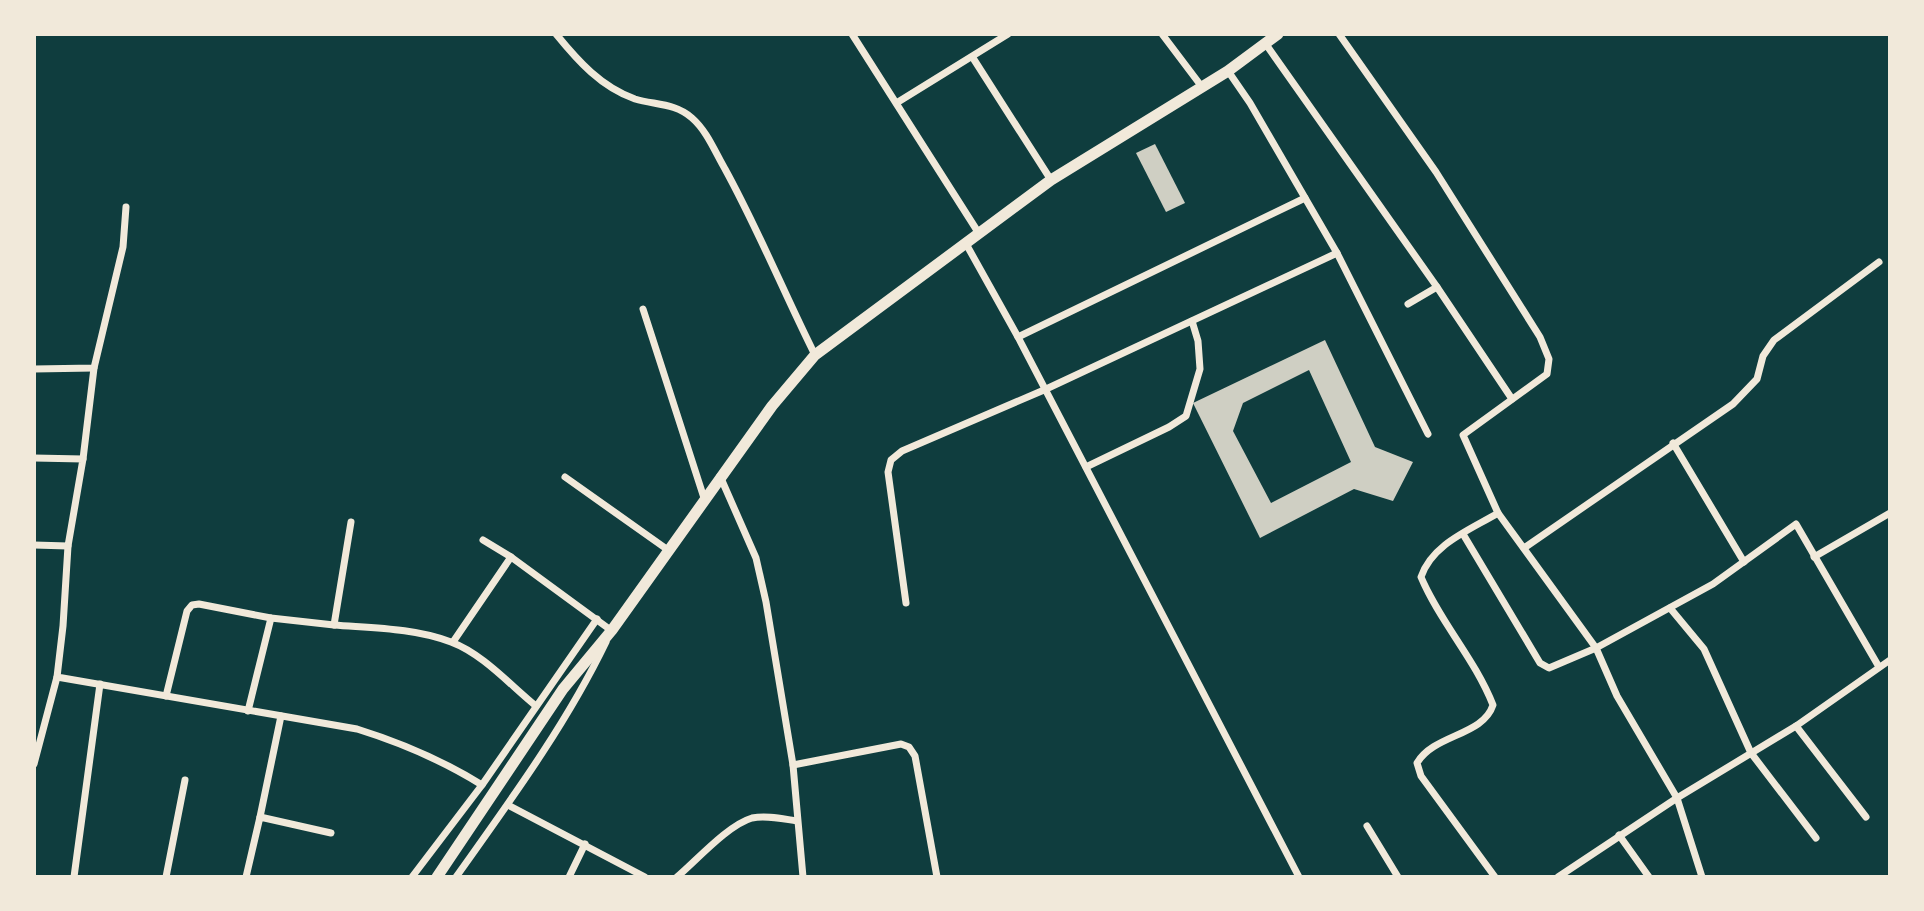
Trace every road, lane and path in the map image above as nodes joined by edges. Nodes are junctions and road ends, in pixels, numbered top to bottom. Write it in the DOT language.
graph roads {
  1 [pos="556,34"];
  2 [pos="852,34"];
  3 [pos="1008,34"];
  4 [pos="1162,34"];
  5 [pos="1278,34"];
  6 [pos="1339,34"];
  7 [pos="1265,43"];
  8 [pos="973,58"];
  9 [pos="1228,71"];
  10 [pos="1202,87"];
  11 [pos="898,102"];
  12 [pos="1051,180"];
  13 [pos="1305,198"];
  14 [pos="126,207"];
  15 [pos="978,232"];
  16 [pos="965,242"];
  17 [pos="1337,253"];
  18 [pos="1879,262"];
  19 [pos="1437,287"];
  20 [pos="1408,304"];
  21 [pos="643,309"];
  22 [pos="1192,321"];
  23 [pos="1018,337"];
  24 [pos="815,355"];
  25 [pos="94,368"];
  26 [pos="34,369"];
  27 [pos="1044,390"];
  28 [pos="1512,399"];
  29 [pos="1428,434"];
  30 [pos="1673,443"];
  31 [pos="34,458"];
  32 [pos="83,459"];
  33 [pos="1086,467"];
  34 [pos="720,476"];
  35 [pos="565,477"];
  36 [pos="704,498"];
  37 [pos="1498,513"];
  38 [pos="1890,513"];
  39 [pos="351,522"];
  40 [pos="1463,534"];
  41 [pos="483,540"];
  42 [pos="34,545"];
  43 [pos="68,546"];
  44 [pos="1524,548"];
  45 [pos="668,550"];
  46 [pos="511,557"];
  47 [pos="1814,557"];
  48 [pos="1744,562"];
  49 [pos="906,603"];
  50 [pos="1670,608"];
  51 [pos="271,618"];
  52 [pos="597,619"];
  53 [pos="334,625"];
  54 [pos="612,630"];
  55 [pos="453,642"];
  56 [pos="1596,648"];
  57 [pos="1890,660"];
  58 [pos="1879,667"];
  59 [pos="57,677"];
  60 [pos="100,684"];
  61 [pos="166,696"];
  62 [pos="536,706"];
  63 [pos="248,711"];
  64 [pos="281,716"];
  65 [pos="1796,726"];
  66 [pos="1751,753"];
  67 [pos="34,764"];
  68 [pos="793,765"];
  69 [pos="185,780"];
  70 [pos="482,785"];
  71 [pos="1677,798"];
  72 [pos="508,805"];
  73 [pos="260,817"];
  74 [pos="1866,817"];
  75 [pos="797,821"];
  76 [pos="1367,826"];
  77 [pos="331,833"];
  78 [pos="1619,835"];
  79 [pos="1816,838"];
  80 [pos="585,844"];
  81 [pos="74,877"];
  82 [pos="166,877"];
  83 [pos="246,877"];
  84 [pos="412,877"];
  85 [pos="437,877"];
  86 [pos="456,877"];
  87 [pos="569,877"];
  88 [pos="645,877"];
  89 [pos="677,877"];
  90 [pos="803,877"];
  91 [pos="937,877"];
  92 [pos="1299,877"];
  93 [pos="1398,877"];
  94 [pos="1495,877"];
  95 [pos="1558,877"];
  96 [pos="1649,877"];
  97 [pos="1702,877"];
  1 -- 24 [label="street"];
  2 -- 11 [label="street"];
  3 -- 8 [label="street"];
  4 -- 10 [label="street"];
  5 -- 7 [label="main road"];
  6 -- 28 [label="street"];
  7 -- 9 [label="main road"];
  7 -- 19 [label="street"];
  8 -- 11 [label="street"];
  8 -- 12 [label="street"];
  9 -- 10 [label="main road"];
  9 -- 13 [label="street"];
  10 -- 12 [label="main road"];
  11 -- 15 [label="street"];
  12 -- 15 [label="main road"];
  13 -- 17 [label="street"];
  13 -- 23 [label="street"];
  14 -- 25 [label="street"];
  15 -- 16 [label="main road"];
  16 -- 23 [label="street"];
  16 -- 24 [label="main road"];
  17 -- 22 [label="street"];
  17 -- 29 [label="street"];
  18 -- 30 [label="street"];
  19 -- 20 [label="street"];
  19 -- 28 [label="street"];
  21 -- 36 [label="street"];
  22 -- 27 [label="street"];
  22 -- 33 [label="street"];
  23 -- 27 [label="street"];
  24 -- 34 [label="main road"];
  25 -- 26 [label="street"];
  25 -- 32 [label="street"];
  27 -- 33 [label="street"];
  27 -- 49 [label="street"];
  28 -- 37 [label="street"];
  30 -- 44 [label="street"];
  30 -- 48 [label="street"];
  31 -- 32 [label="street"];
  32 -- 43 [label="street"];
  33 -- 92 [label="street"];
  34 -- 36 [label="main road"];
  34 -- 68 [label="street"];
  35 -- 45 [label="street"];
  36 -- 45 [label="main road"];
  37 -- 40 [label="street"];
  37 -- 44 [label="street"];
  38 -- 47 [label="street"];
  39 -- 53 [label="street"];
  40 -- 56 [label="street"];
  40 -- 94 [label="street"];
  41 -- 46 [label="street"];
  42 -- 43 [label="street"];
  43 -- 59 [label="street"];
  44 -- 56 [label="street"];
  45 -- 54 [label="main road"];
  46 -- 52 [label="street"];
  46 -- 55 [label="street"];
  47 -- 48 [label="street"];
  47 -- 58 [label="street"];
  48 -- 50 [label="street"];
  50 -- 56 [label="street"];
  50 -- 66 [label="street"];
  51 -- 53 [label="street"];
  51 -- 61 [label="street"];
  51 -- 63 [label="street"];
  52 -- 54 [label="street"];
  52 -- 62 [label="street"];
  53 -- 55 [label="street"];
  54 -- 72 [label="street"];
  54 -- 85 [label="main road"];
  55 -- 62 [label="street"];
  56 -- 71 [label="street"];
  57 -- 58 [label="street"];
  58 -- 65 [label="street"];
  59 -- 60 [label="street"];
  59 -- 67 [label="street"];
  60 -- 61 [label="street"];
  60 -- 81 [label="street"];
  61 -- 63 [label="street"];
  62 -- 70 [label="street"];
  63 -- 64 [label="street"];
  64 -- 70 [label="street"];
  64 -- 73 [label="street"];
  65 -- 66 [label="street"];
  65 -- 74 [label="street"];
  66 -- 71 [label="street"];
  66 -- 79 [label="street"];
  68 -- 75 [label="street"];
  68 -- 91 [label="street"];
  69 -- 82 [label="street"];
  70 -- 84 [label="street"];
  71 -- 78 [label="street"];
  71 -- 97 [label="street"];
  72 -- 80 [label="street"];
  72 -- 86 [label="street"];
  73 -- 77 [label="street"];
  73 -- 83 [label="street"];
  75 -- 89 [label="street"];
  75 -- 90 [label="street"];
  76 -- 93 [label="street"];
  78 -- 95 [label="street"];
  78 -- 96 [label="street"];
  80 -- 87 [label="street"];
  80 -- 88 [label="street"];
}
